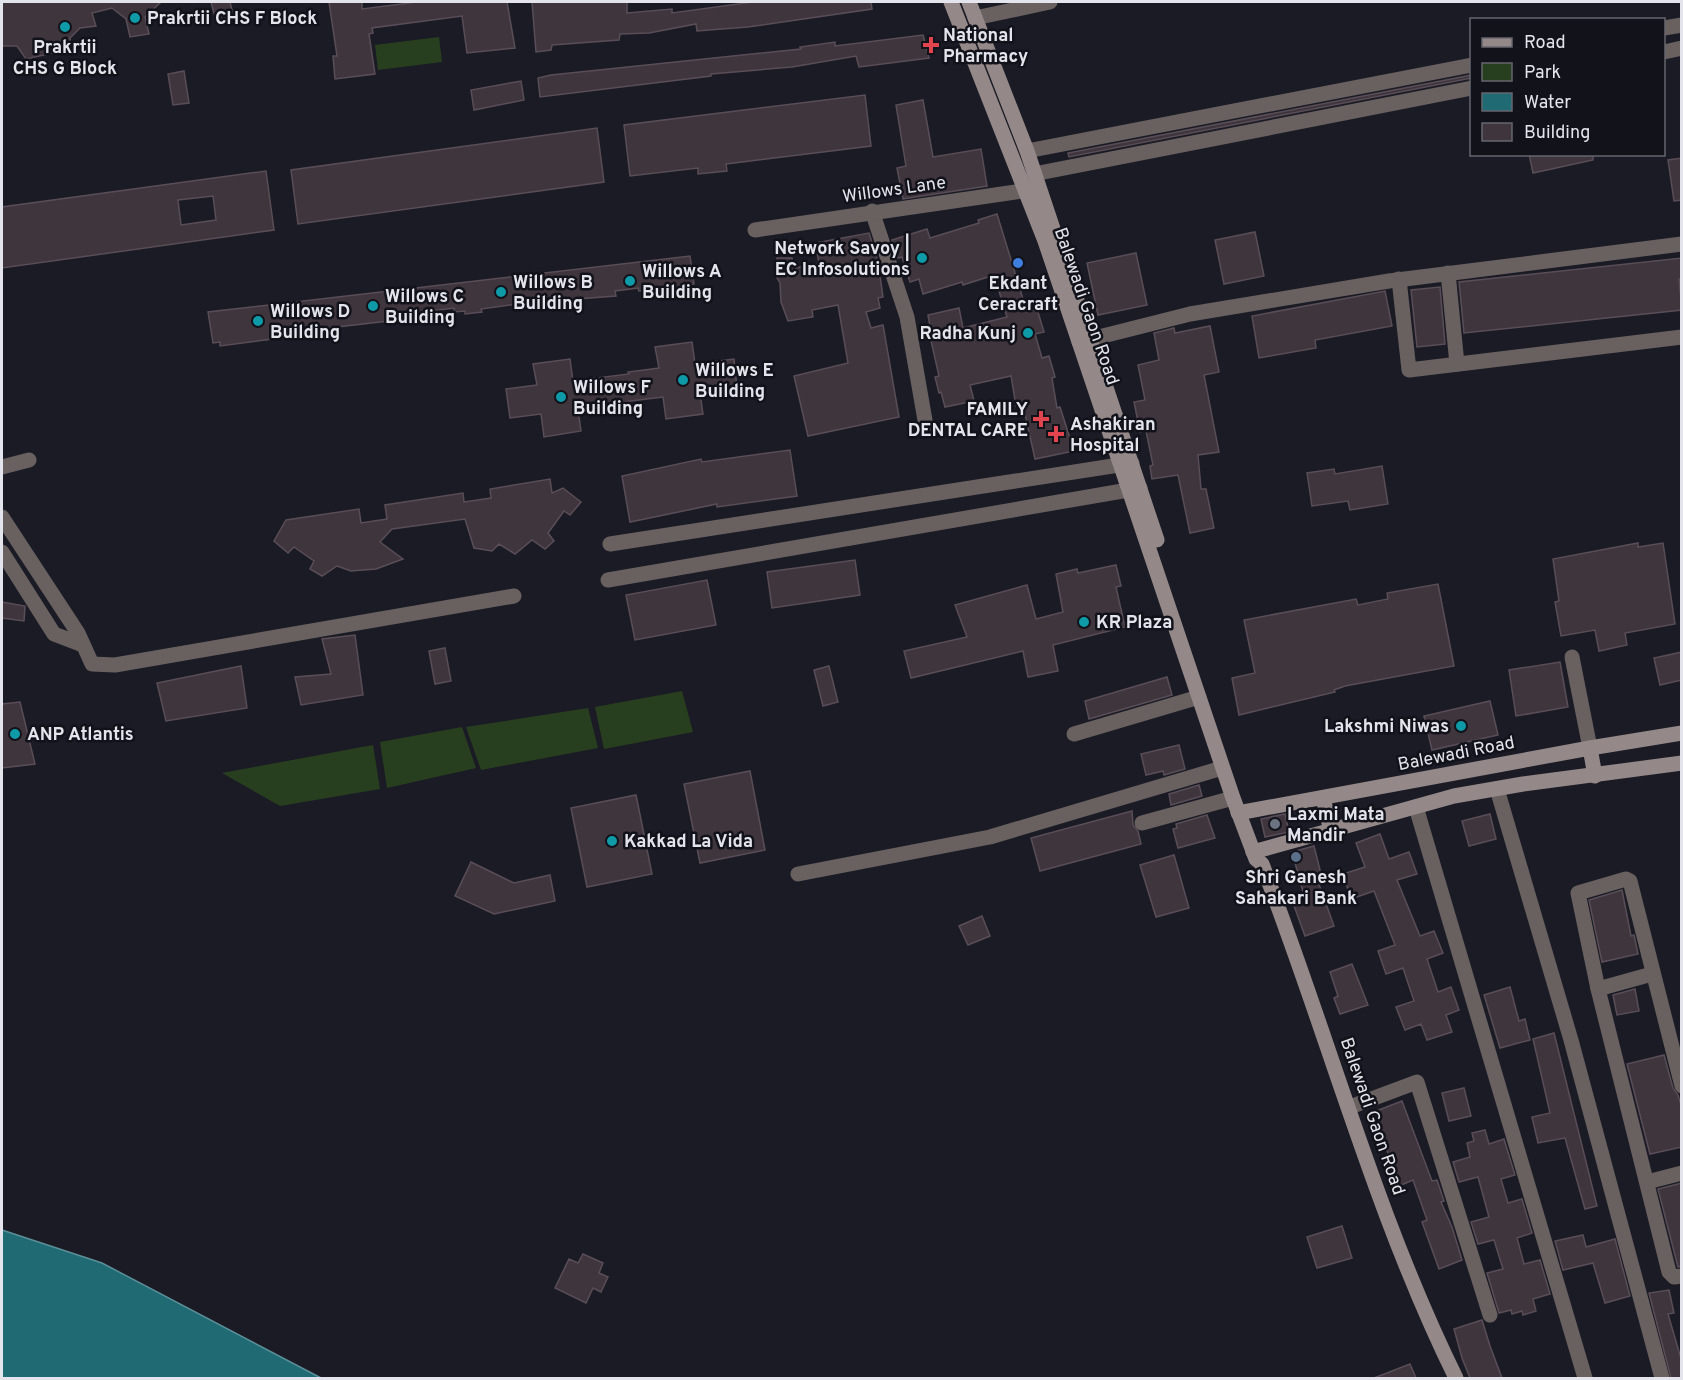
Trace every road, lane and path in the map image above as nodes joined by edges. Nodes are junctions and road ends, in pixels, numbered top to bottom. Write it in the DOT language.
graph roads {
  1 [pos="951,2"];
  2 [pos="969,2"];
  3 [pos="1050,2"];
  4 [pos="975,18"];
  5 [pos="1682,25"];
  6 [pos="1665,28"];
  7 [pos="1682,48"];
  8 [pos="1665,52"];
  9 [pos="1470,65"];
  10 [pos="1470,88"];
  11 [pos="1060,143"];
  12 [pos="1027,151"];
  13 [pos="1065,166"];
  14 [pos="1033,185"];
  15 [pos="872,211"];
  16 [pos="755,230"];
  17 [pos="1682,244"];
  18 [pos="1448,273"];
  19 [pos="1399,279"];
  20 [pos="1682,337"];
  21 [pos="1084,340"];
  22 [pos="1457,364"];
  23 [pos="926,426"];
  24 [pos="29,460"];
  25 [pos="1126,464"];
  26 [pos="2,467"];
  27 [pos="1134,488"];
  28 [pos="2,517"];
  29 [pos="610,544"];
  30 [pos="2,552"];
  31 [pos="608,579"];
  32 [pos="514,596"];
  33 [pos="83,645"];
  34 [pos="1572,657"];
  35 [pos="1199,697"];
  36 [pos="1074,734"];
  37 [pos="1682,734"];
  38 [pos="1590,748"];
  39 [pos="1682,763"];
  40 [pos="1222,768"];
  41 [pos="1595,776"];
  42 [pos="1497,789"];
  43 [pos="1233,798"];
  44 [pos="1323,798"];
  45 [pos="1416,807"];
  46 [pos="1243,812"];
  47 [pos="1142,823"];
  48 [pos="1331,831"];
  49 [pos="1259,855"];
  50 [pos="798,874"];
  51 [pos="1652,974"];
  52 [pos="1598,989"];
  53 [pos="1682,1086"];
  54 [pos="1350,1107"];
  55 [pos="1682,1173"];
  56 [pos="1647,1182"];
  57 [pos="1682,1276"];
  58 [pos="1490,1315"];
  59 [pos="1456,1378"];
  60 [pos="1585,1378"];
  61 [pos="1662,1378"];
  1 -- 14 [label="main road, Balewadi Gaon Road"];
  2 -- 4 [label="main road, Balewadi Gaon Road"];
  3 -- 4 [label="street"];
  4 -- 12 [label="main road, Balewadi Gaon Road"];
  5 -- 6 [label="street"];
  7 -- 8 [label="street"];
  9 -- 11 [label="street"];
  10 -- 13 [label="street, Willows Lane"];
  11 -- 12 [label="street"];
  11 -- 13 [label="street"];
  12 -- 14 [label="main road, Balewadi Gaon Road"];
  13 -- 14 [label="street, Willows Lane"];
  14 -- 15 [label="street, Willows Lane"];
  14 -- 21 [label="main road, Balewadi Gaon Road"];
  15 -- 16 [label="street, Willows Lane"];
  15 -- 23 [label="street"];
  17 -- 18 [label="street"];
  18 -- 19 [label="street"];
  18 -- 22 [label="street"];
  19 -- 21 [label="street"];
  19 -- 22 [label="street"];
  20 -- 22 [label="street"];
  21 -- 25 [label="main road, Balewadi Gaon Road"];
  24 -- 26 [label="street"];
  25 -- 27 [label="main road, Balewadi Gaon Road"];
  25 -- 29 [label="street"];
  27 -- 31 [label="street"];
  27 -- 35 [label="main road, Balewadi Gaon Road"];
  27 -- 46 [label="main road, Balewadi Gaon Road"];
  28 -- 33 [label="street"];
  30 -- 33 [label="street"];
  32 -- 33 [label="street"];
  34 -- 38 [label="street"];
  35 -- 36 [label="street"];
  35 -- 40 [label="main road, Balewadi Gaon Road"];
  37 -- 38 [label="main road, Balewadi Road"];
  38 -- 41 [label="main road"];
  38 -- 44 [label="main road, Balewadi Road"];
  39 -- 41 [label="main road"];
  40 -- 43 [label="main road, Balewadi Gaon Road"];
  40 -- 50 [label="street"];
  41 -- 42 [label="main road"];
  42 -- 45 [label="main road"];
  42 -- 61 [label="street"];
  43 -- 46 [label="main road, Balewadi Gaon Road"];
  43 -- 47 [label="street"];
  44 -- 46 [label="main road, Balewadi Road"];
  44 -- 48 [label="main road"];
  45 -- 48 [label="main road"];
  45 -- 60 [label="street"];
  46 -- 49 [label="main road, Balewadi Gaon Road"];
  48 -- 49 [label="main road"];
  49 -- 54 [label="main road, Balewadi Gaon Road"];
  51 -- 52 [label="street"];
  51 -- 52 [label="street"];
  51 -- 53 [label="street"];
  52 -- 56 [label="street"];
  54 -- 58 [label="street"];
  54 -- 59 [label="main road, Balewadi Gaon Road"];
  55 -- 56 [label="street"];
  56 -- 57 [label="street"];
}
